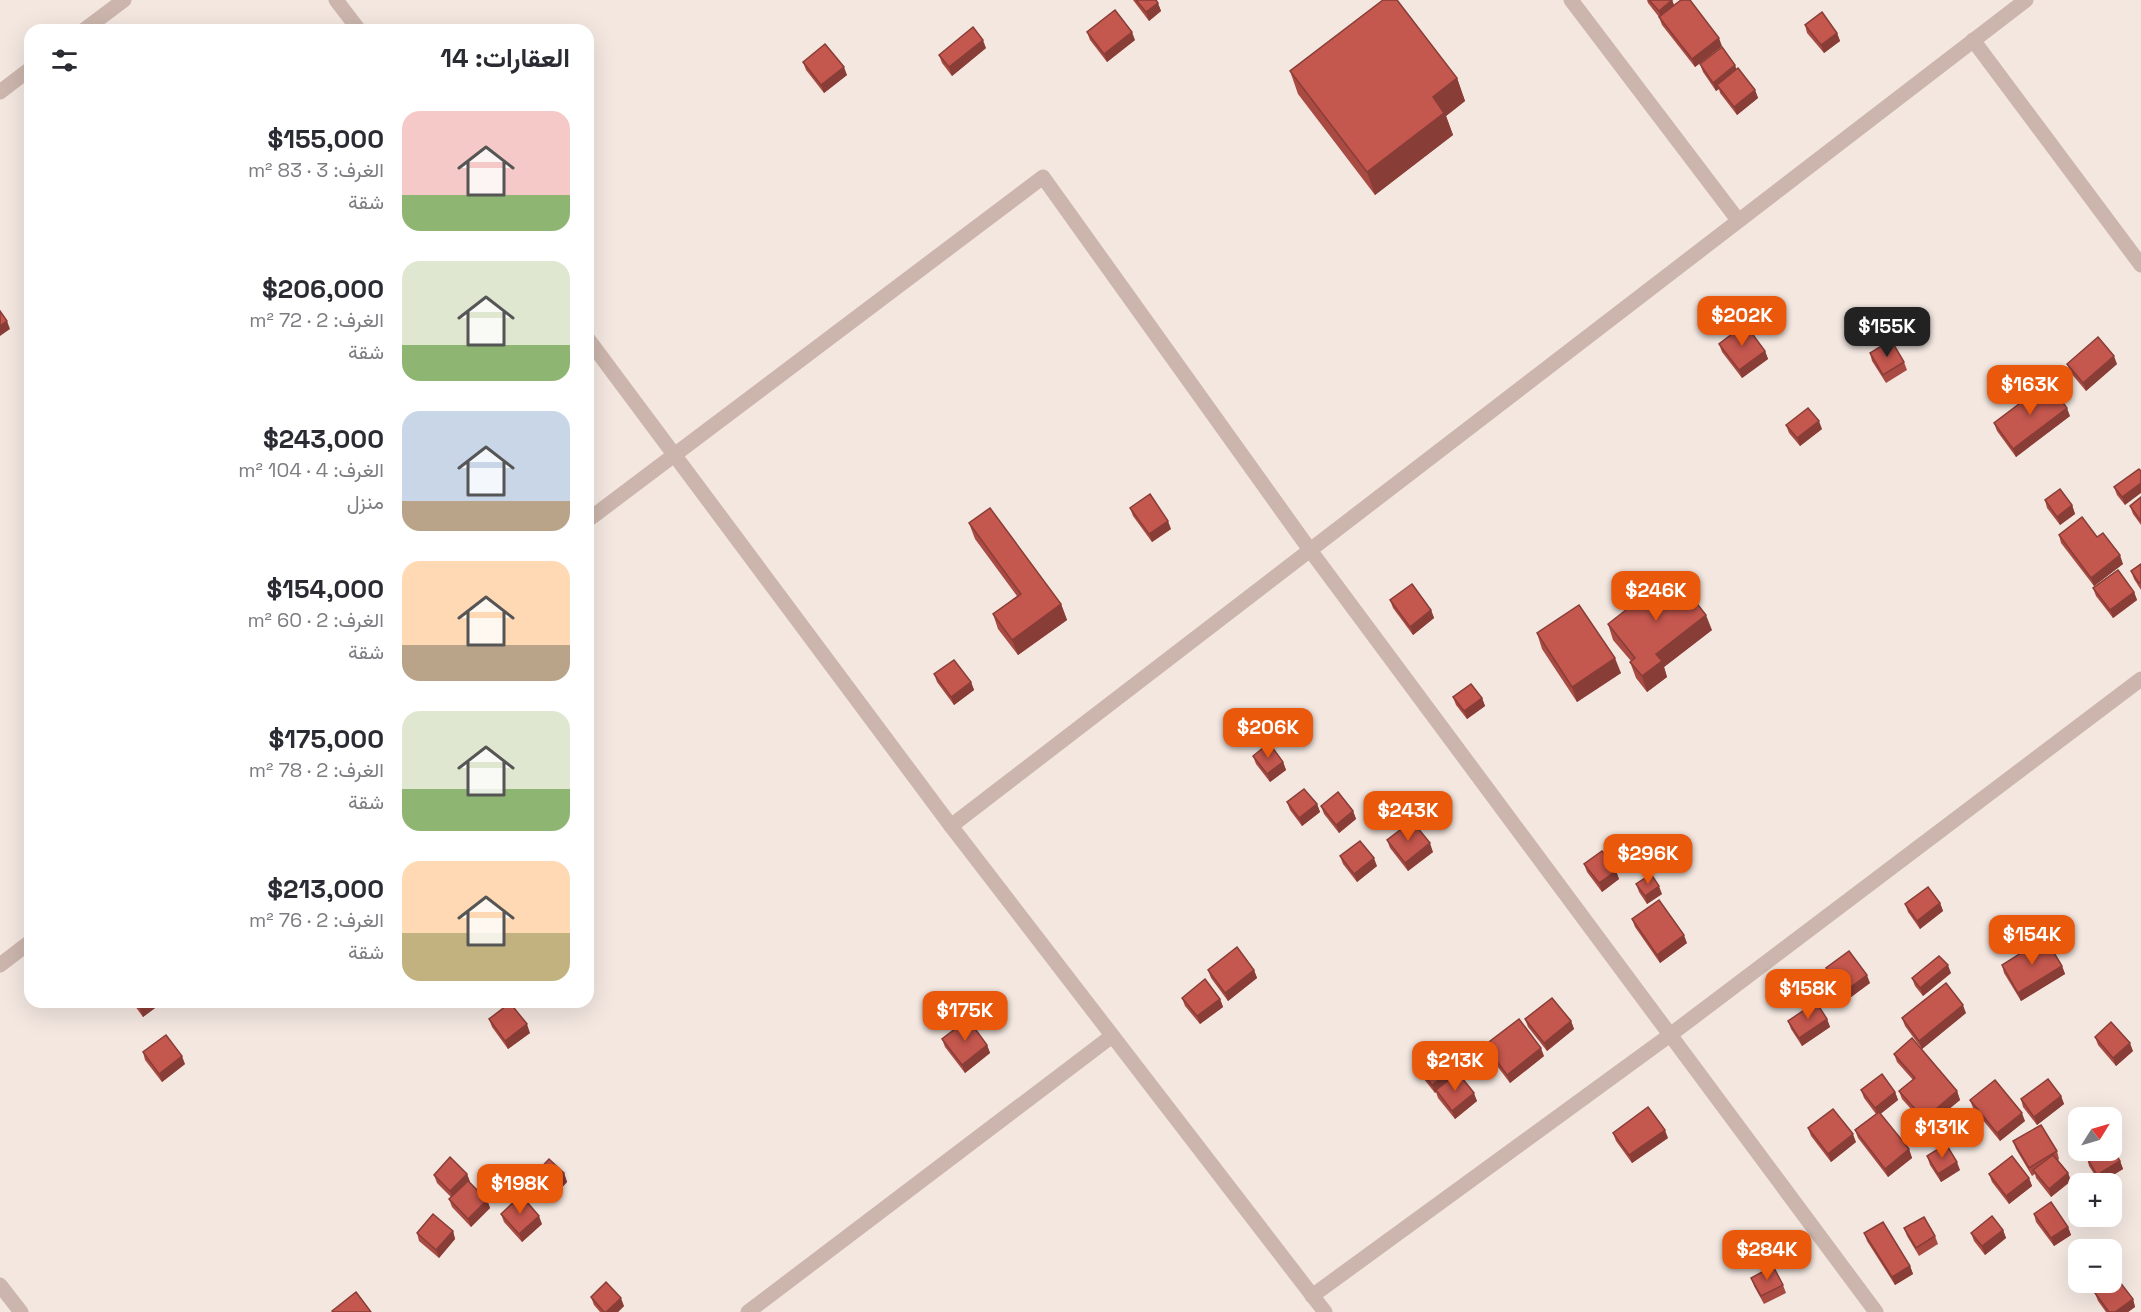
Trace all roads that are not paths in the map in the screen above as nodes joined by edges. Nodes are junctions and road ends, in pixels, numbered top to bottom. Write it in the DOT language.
graph roads {
  1 [pos="124,0"];
  2 [pos="336,0"];
  3 [pos="1571,0"];
  4 [pos="2026,0"];
  5 [pos="92,24"];
  6 [pos="354,24"];
  7 [pos="1972,40"];
  8 [pos="24,74"];
  9 [pos="0,92"];
  10 [pos="1738,220"];
  11 [pos="2141,265"];
  12 [pos="594,347"];
  13 [pos="674,455"];
  14 [pos="594,515"];
  15 [pos="1310,550"];
  16 [pos="2141,679"];
  17 [pos="951,826"];
  18 [pos="24,947"];
  19 [pos="0,965"];
  20 [pos="1670,1035"];
  21 [pos="1112,1036"];
  22 [pos="0,1285"];
  23 [pos="1312,1296"];
  24 [pos="21,1312"];
  25 [pos="748,1312"];
  26 [pos="1325,1312"];
  27 [pos="1876,1312"];
  1 -- 5 [label="street"];
  2 -- 6 [label="street"];
  3 -- 10 [label="street"];
  4 -- 7 [label="street"];
  7 -- 10 [label="street"];
  7 -- 11 [label="street"];
  8 -- 9 [label="street"];
  10 -- 15 [label="street"];
  12 -- 13 [label="street"];
  13 -- 14 [label="street"];
  13 -- 15 [label="street"];
  13 -- 17 [label="street"];
  15 -- 17 [label="street"];
  15 -- 20 [label="street"];
  16 -- 20 [label="street"];
  17 -- 21 [label="street"];
  18 -- 19 [label="street"];
  20 -- 23 [label="street"];
  20 -- 27 [label="street"];
  21 -- 23 [label="street"];
  21 -- 25 [label="street"];
  22 -- 24 [label="street"];
  23 -- 26 [label="street"];
}
